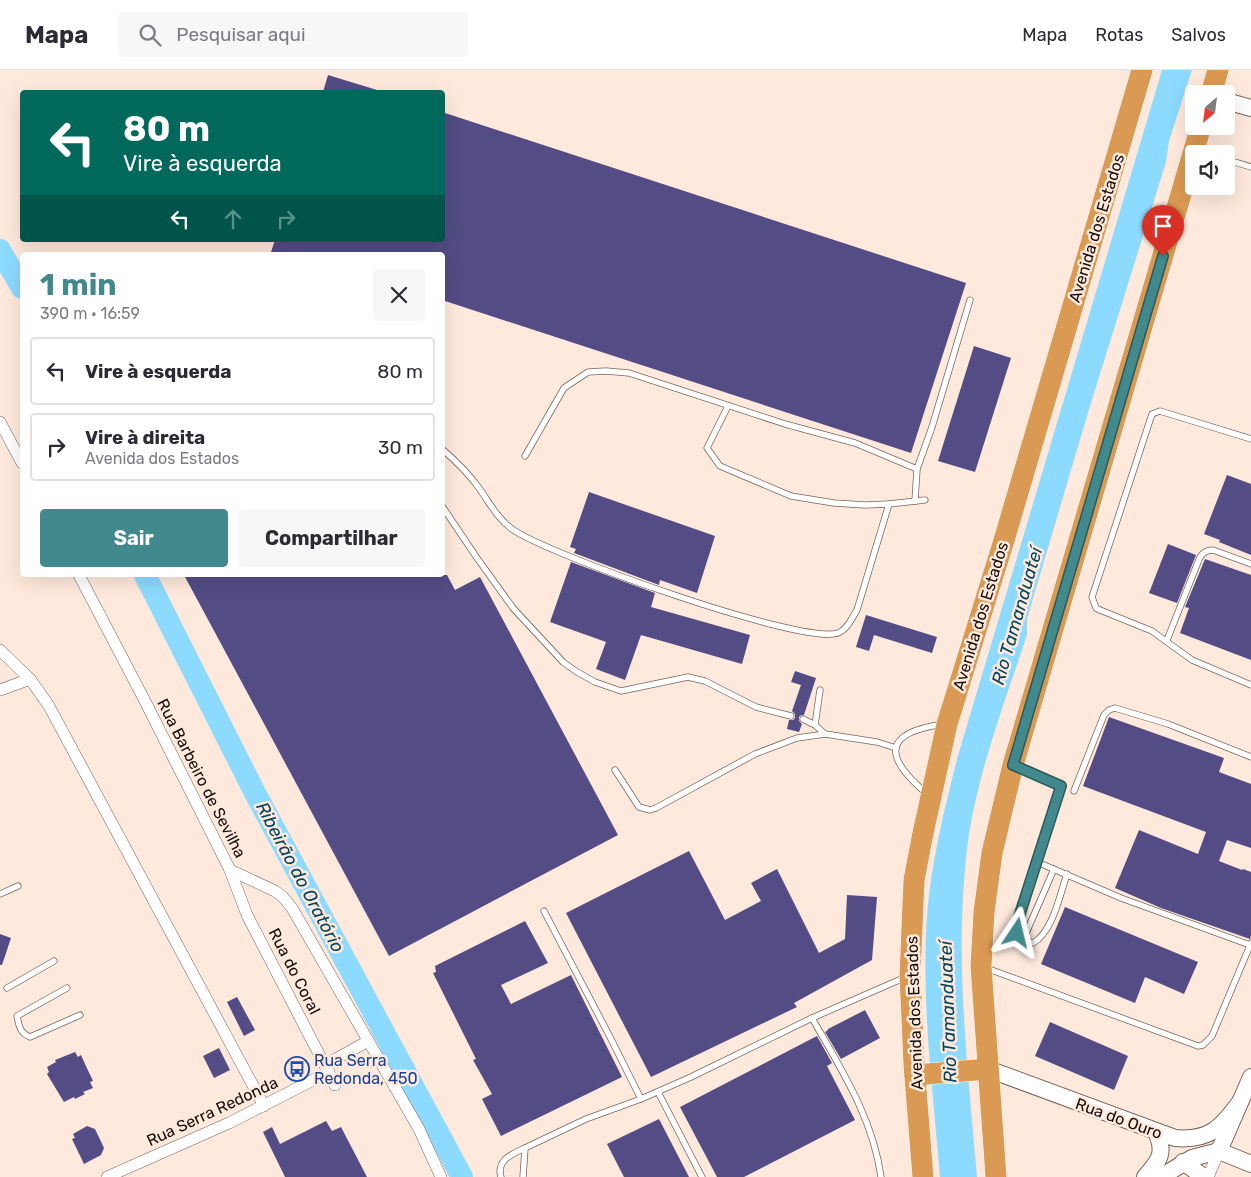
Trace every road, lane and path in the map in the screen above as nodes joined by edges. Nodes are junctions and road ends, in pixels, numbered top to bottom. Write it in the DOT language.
graph roads {
  1 [pos="1142,70"];
  2 [pos="1218,70"];
  3 [pos="1214,85"];
  4 [pos="1235,104"];
  5 [pos="1251,108"];
  6 [pos="1198,135"];
  7 [pos="1235,162"];
  8 [pos="1251,167"];
  9 [pos="970,300"];
  10 [pos="728,406"];
  11 [pos="0,422"];
  12 [pos="1251,438"];
  13 [pos="445,451"];
  14 [pos="525,456"];
  15 [pos="20,458"];
  16 [pos="917,470"];
  17 [pos="925,500"];
  18 [pos="915,502"];
  19 [pos="890,504"];
  20 [pos="445,511"];
  21 [pos="1251,564"];
  22 [pos="80,577"];
  23 [pos="1167,640"];
  24 [pos="0,650"];
  25 [pos="30,679"];
  26 [pos="1251,685"];
  27 [pos="0,690"];
  28 [pos="820,690"];
  29 [pos="791,716"];
  30 [pos="803,719"];
  31 [pos="814,724"];
  32 [pos="948,724"];
  33 [pos="825,734"];
  34 [pos="896,748"];
  35 [pos="1251,757"];
  36 [pos="1013,765"];
  37 [pos="615,770"];
  38 [pos="1074,790"];
  39 [pos="931,797"];
  40 [pos="1037,862"];
  41 [pos="1054,869"];
  42 [pos="230,870"];
  43 [pos="1067,874"];
  44 [pos="18,886"];
  45 [pos="0,894"];
  46 [pos="544,911"];
  47 [pos="1023,940"];
  48 [pos="1250,944"];
  49 [pos="54,962"];
  50 [pos="982,966"];
  51 [pos="910,975"];
  52 [pos="7,988"];
  53 [pos="67,988"];
  54 [pos="80,1015"];
  55 [pos="812,1018"];
  56 [pos="368,1041"];
  57 [pos="327,1069"];
  58 [pos="980,1070"];
  59 [pos="923,1075"];
  60 [pos="1251,1077"];
  61 [pos="335,1084"];
  62 [pos="658,1092"];
  63 [pos="641,1099"];
  64 [pos="1240,1102"];
  65 [pos="264,1106"];
  66 [pos="1156,1132"];
  67 [pos="525,1148"];
  68 [pos="1219,1151"];
  69 [pos="1183,1162"];
  70 [pos="1251,1164"];
  71 [pos="107,1177"];
  72 [pos="441,1177"];
  73 [pos="501,1177"];
  74 [pos="523,1177"];
  75 [pos="702,1177"];
  76 [pos="881,1177"];
  77 [pos="923,1177"];
  78 [pos="996,1177"];
  79 [pos="1145,1177"];
  80 [pos="1161,1177"];
  81 [pos="1206,1177"];
  1 -- 32 [label="highway, Avenida dos Estados"];
  2 -- 3 [label="highway"];
  4 -- 5 [label="main road"];
  6 -- 36 [label="highway"];
  7 -- 8 [label="lane"];
  9 -- 16 [label="lane"];
  10 -- 14 [label="lane"];
  10 -- 16 [label="lane"];
  10 -- 19 [label="lane"];
  11 -- 15 [label="street"];
  12 -- 23 [label="lane"];
  13 -- 19 [label="lane"];
  16 -- 18 [label="lane"];
  17 -- 18 [label="lane"];
  18 -- 19 [label="lane"];
  20 -- 29 [label="lane"];
  21 -- 23 [label="lane"];
  22 -- 42 [label="street, Rua Barbeiro de Sevilha"];
  23 -- 26 [label="lane"];
  24 -- 25 [label="street"];
  25 -- 27 [label="street"];
  25 -- 65 [label="street"];
  28 -- 31 [label="lane"];
  30 -- 31 [label="lane"];
  31 -- 33 [label="lane"];
  32 -- 34 [label="lane"];
  32 -- 39 [label="highway, Avenida dos Estados"];
  33 -- 34 [label="lane"];
  33 -- 37 [label="lane"];
  34 -- 39 [label="lane"];
  35 -- 38 [label="lane"];
  36 -- 40 [label="lane"];
  36 -- 50 [label="highway"];
  39 -- 51 [label="highway, Avenida dos Estados"];
  40 -- 41 [label="lane"];
  40 -- 47 [label="lane"];
  41 -- 43 [label="lane"];
  41 -- 47 [label="lane"];
  42 -- 56 [label="street, Rua Barbeiro de Sevilha"];
  42 -- 57 [label="street, Rua do Coral"];
  43 -- 47 [label="lane"];
  43 -- 48 [label="lane"];
  44 -- 45 [label="lane"];
  46 -- 63 [label="lane"];
  48 -- 50 [label="lane"];
  49 -- 52 [label="lane"];
  50 -- 58 [label="highway"];
  51 -- 55 [label="lane"];
  51 -- 59 [label="highway, Avenida dos Estados"];
  53 -- 54 [label="lane"];
  55 -- 62 [label="lane"];
  55 -- 76 [label="lane"];
  56 -- 57 [label="street, Rua Serra Redonda"];
  56 -- 72 [label="street, Rua Barbeiro de Sevilha"];
  57 -- 61 [label="street, Rua do Coral"];
  57 -- 65 [label="street, Rua Serra Redonda"];
  58 -- 59 [label="highway"];
  58 -- 66 [label="main road, Rua do Ouro"];
  58 -- 78 [label="highway"];
  59 -- 77 [label="highway, Avenida dos Estados"];
  60 -- 64 [label="main road"];
  62 -- 63 [label="lane"];
  62 -- 75 [label="lane"];
  63 -- 67 [label="lane"];
  64 -- 66 [label="main road, Rua do Ouro"];
  64 -- 68 [label="main road"];
  65 -- 71 [label="street, Rua Serra Redonda"];
  66 -- 79 [label="main road"];
  67 -- 73 [label="lane"];
  67 -- 74 [label="lane"];
  68 -- 69 [label="main road"];
  68 -- 70 [label="main road"];
  68 -- 81 [label="street"];
  69 -- 80 [label="main road"];
  69 -- 81 [label="main road"];
}
